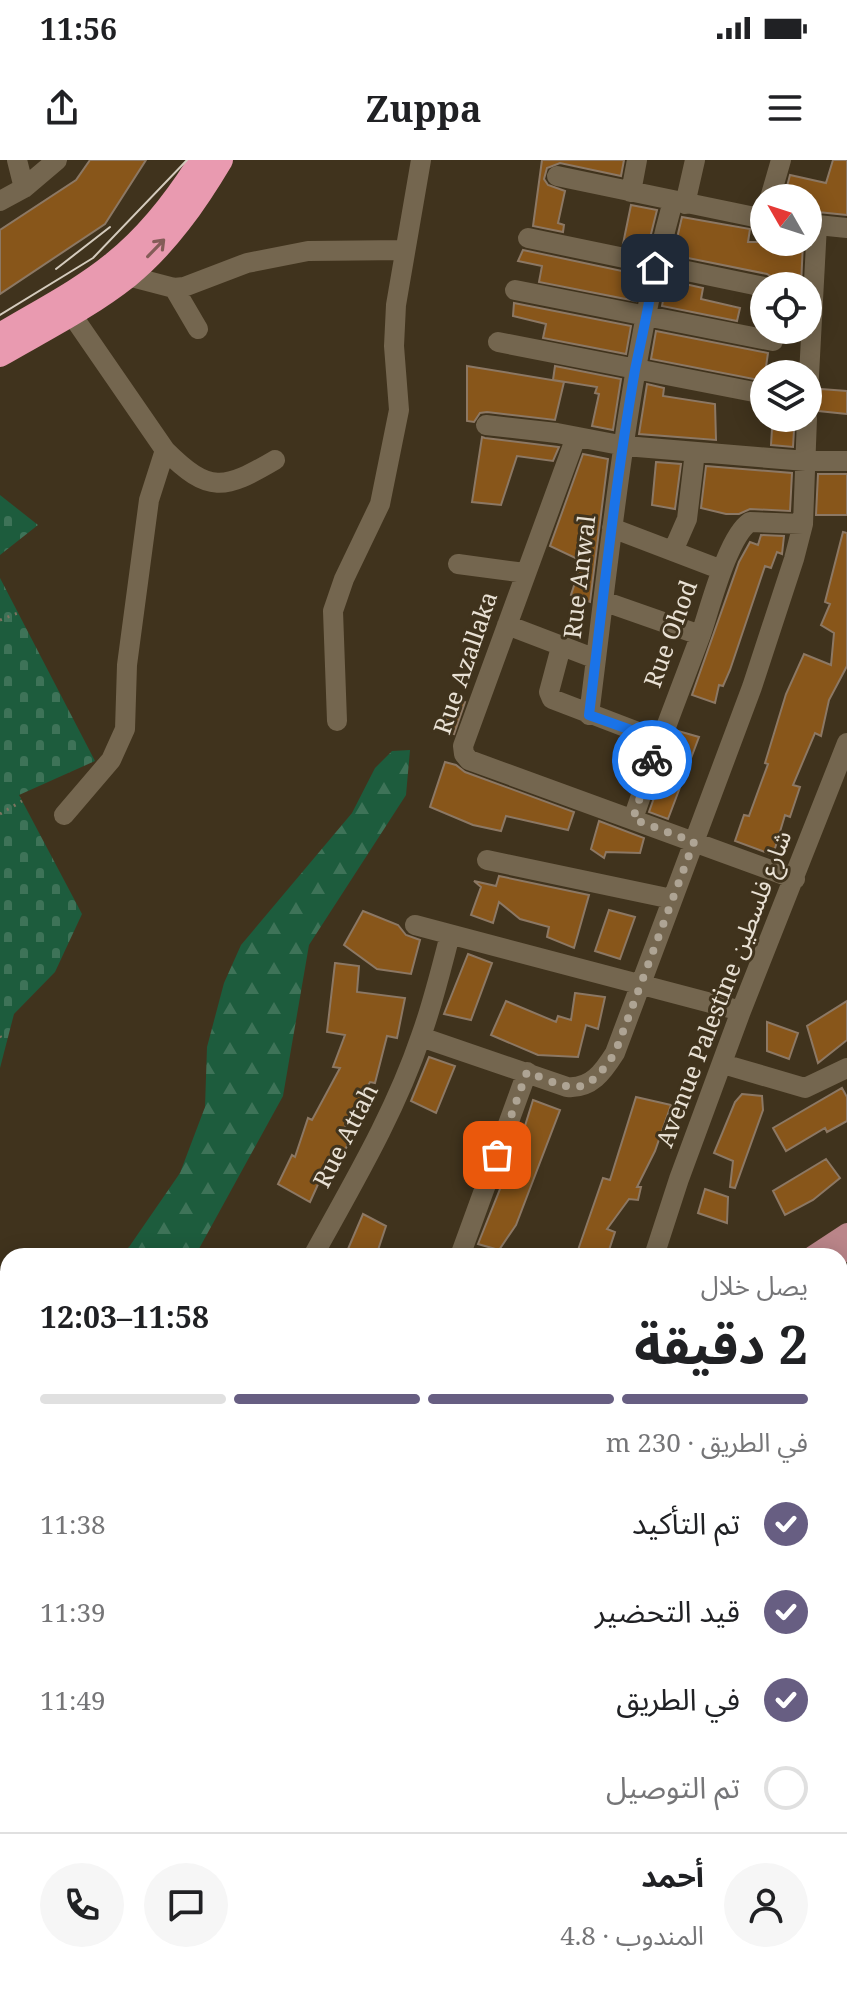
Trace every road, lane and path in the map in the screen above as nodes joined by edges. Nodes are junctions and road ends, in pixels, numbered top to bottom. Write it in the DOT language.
graph roads {
  1 [pos="17,160"];
  2 [pos="57,160"];
  3 [pos="201,160"];
  4 [pos="221,160"];
  5 [pos="421,160"];
  6 [pos="637,160"];
  7 [pos="695,160"];
  8 [pos="781,160"];
  9 [pos="557,176"];
  10 [pos="774,184"];
  11 [pos="24,188"];
  12 [pos="631,192"];
  13 [pos="0,201"];
  14 [pos="679,202"];
  15 [pos="750,216"];
  16 [pos="822,225"];
  17 [pos="847,228"];
  18 [pos="528,238"];
  19 [pos="405,250"];
  20 [pos="811,256"];
  21 [pos="656,263"];
  22 [pos="128,276"];
  23 [pos="750,284"];
  24 [pos="174,288"];
  25 [pos="515,290"];
  26 [pos="66,306"];
  27 [pos="648,316"];
  28 [pos="198,329"];
  29 [pos="0,335"];
  30 [pos="750,336"];
  31 [pos="498,342"];
  32 [pos="0,355"];
  33 [pos="809,360"];
  34 [pos="636,369"];
  35 [pos="750,391"];
  36 [pos="486,425"];
  37 [pos="807,432"];
  38 [pos="576,437"];
  39 [pos="625,446"];
  40 [pos="165,450"];
  41 [pos="695,452"];
  42 [pos="275,460"];
  43 [pos="806,461"];
  44 [pos="847,461"];
  45 [pos="803,524"];
  46 [pos="612,528"];
  47 [pos="673,551"];
  48 [pos="458,564"];
  49 [pos="722,570"];
  50 [pos="525,573"];
  51 [pos="603,601"];
  52 [pos="18,613"];
  53 [pos="0,620"];
  54 [pos="507,625"];
  55 [pos="700,635"];
  56 [pos="561,647"];
  57 [pos="596,659"];
  58 [pos="589,715"];
  59 [pos="337,721"];
  60 [pos="659,740"];
  61 [pos="847,743"];
  62 [pos="838,788"];
  63 [pos="22,801"];
  64 [pos="0,814"];
  65 [pos="64,815"];
  66 [pos="633,819"];
  67 [pos="694,842"];
  68 [pos="487,860"];
  69 [pos="795,879"];
  70 [pos="672,899"];
  71 [pos="415,925"];
  72 [pos="450,935"];
  73 [pos="640,983"];
  74 [pos="741,1011"];
  75 [pos="421,1037"];
  76 [pos="723,1064"];
  77 [pos="847,1068"];
  78 [pos="527,1072"];
  79 [pos="317,1248"];
  80 [pos="463,1248"];
  81 [pos="657,1248"];
  1 -- 11 [label="street"];
  2 -- 11 [label="street"];
  3 -- 26 [label="highway"];
  22 -- 4 [label="highway, one-way"];
  5 -- 19 [label="street"];
  6 -- 12 [label="street"];
  7 -- 14 [label="street, Rue Anwal"];
  8 -- 10 [label="street"];
  9 -- 12 [label="street"];
  11 -- 13 [label="street"];
  12 -- 14 [label="street"];
  14 -- 15 [label="street"];
  14 -- 21 [label="street, Rue Anwal"];
  16 -- 17 [label="street"];
  18 -- 21 [label="street"];
  19 -- 24 [label="street"];
  19 -- 59 [label="street"];
  20 -- 33 [label="street"];
  21 -- 23 [label="street"];
  21 -- 27 [label="street, Rue Anwal"];
  22 -- 24 [label="street"];
  22 -- 26 [label="highway"];
  24 -- 28 [label="street"];
  25 -- 27 [label="street"];
  26 -- 29 [label="highway"];
  26 -- 32 [label="highway"];
  26 -- 40 [label="street"];
  27 -- 30 [label="street"];
  27 -- 34 [label="street, Rue Anwal"];
  31 -- 34 [label="street"];
  34 -- 35 [label="street"];
  34 -- 39 [label="street, Rue Anwal"];
  36 -- 38 [label="street"];
  37 -- 43 [label="street"];
  38 -- 39 [label="street"];
  38 -- 50 [label="street, Rue Azallaka"];
  39 -- 41 [label="street"];
  39 -- 46 [label="street, Rue Anwal"];
  40 -- 42 [label="street"];
  40 -- 65 [label="street"];
  41 -- 43 [label="street"];
  41 -- 47 [label="street"];
  43 -- 44 [label="street"];
  43 -- 45 [label="street"];
  45 -- 49 [label="street, Rue Ohod"];
  45 -- 67 [label="street"];
  46 -- 47 [label="street"];
  46 -- 51 [label="street, Rue Anwal"];
  47 -- 49 [label="street"];
  48 -- 50 [label="street"];
  49 -- 55 [label="street, Rue Ohod"];
  50 -- 54 [label="street, Rue Azallaka"];
  51 -- 55 [label="street"];
  51 -- 57 [label="street, Rue Anwal"];
  52 -- 53 [label="path"];
  54 -- 56 [label="street"];
  54 -- 66 [label="street, Rue Azallaka"];
  55 -- 60 [label="street, Rue Ohod"];
  56 -- 57 [label="street"];
  56 -- 58 [label="street"];
  57 -- 58 [label="street, Rue Anwal"];
  58 -- 60 [label="street"];
  60 -- 66 [label="street, Rue Ohod"];
  61 -- 62 [label="street, Avenue Palestine شارع فلسطين"];
  62 -- 69 [label="street, Avenue Palestine شارع فلسطين"];
  63 -- 64 [label="path"];
  66 -- 67 [label="street, Rue Azallaka"];
  67 -- 69 [label="street, Rue Azallaka"];
  67 -- 70 [label="street"];
  68 -- 70 [label="street"];
  69 -- 74 [label="street, Avenue Palestine شارع فلسطين"];
  70 -- 73 [label="street"];
  71 -- 72 [label="street"];
  72 -- 73 [label="street"];
  72 -- 75 [label="street, Rue Attah"];
  73 -- 74 [label="street"];
  73 -- 78 [label="street"];
  74 -- 76 [label="street, Avenue Palestine شارع فلسطين"];
  75 -- 78 [label="street"];
  75 -- 79 [label="street, Rue Attah"];
  76 -- 77 [label="street"];
  76 -- 81 [label="street, Avenue Palestine شارع فلسطين"];
  78 -- 80 [label="street"];
}
